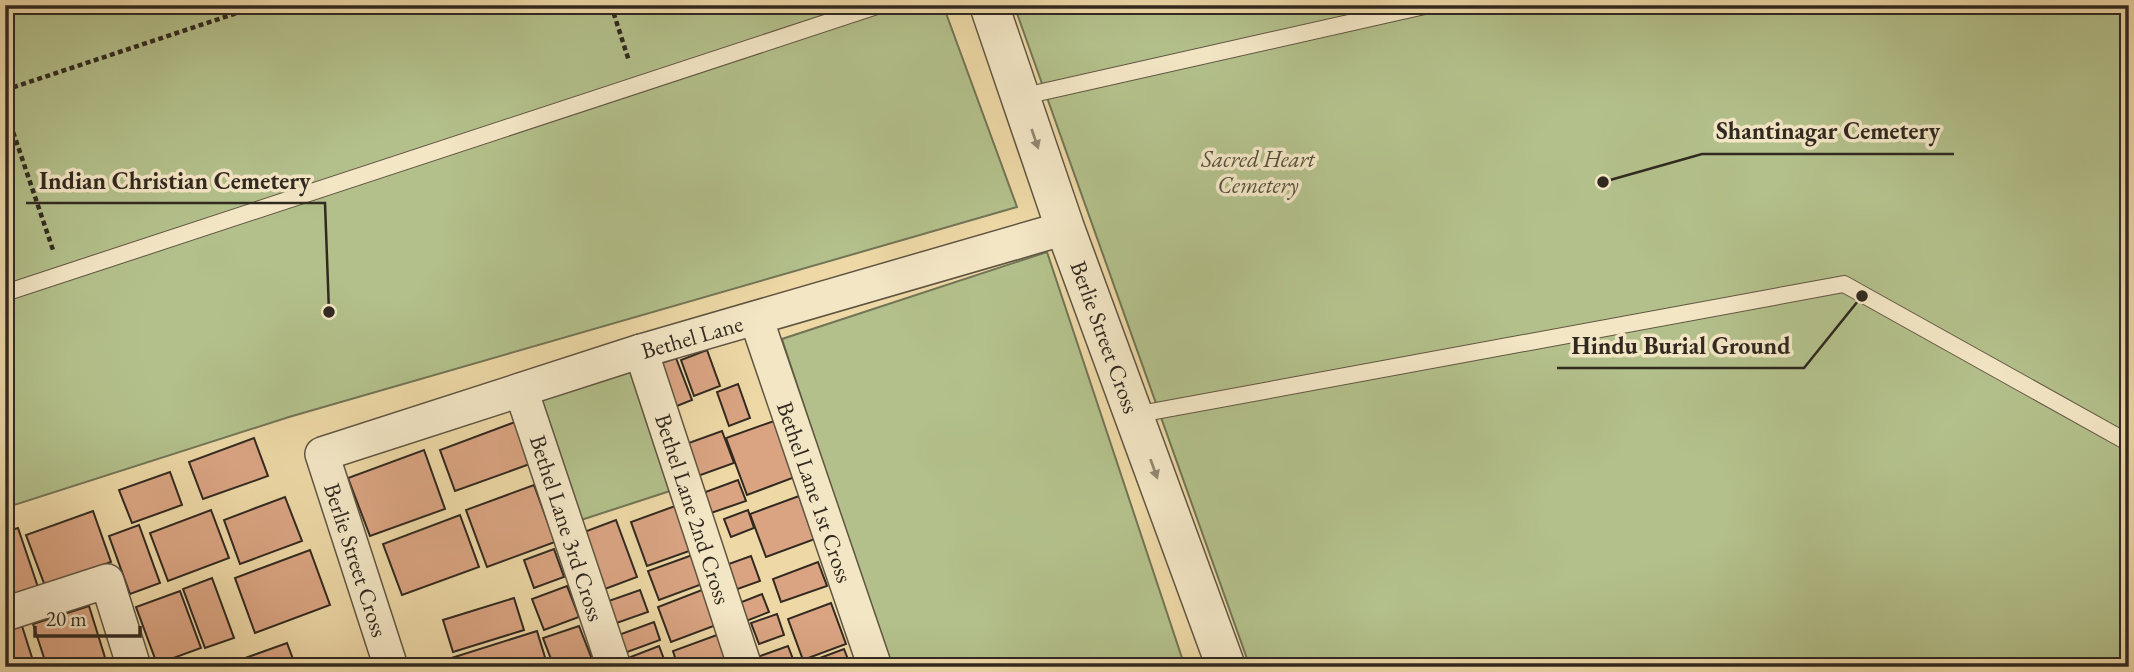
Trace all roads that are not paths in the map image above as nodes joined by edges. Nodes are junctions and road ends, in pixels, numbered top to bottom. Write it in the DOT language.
graph roads {
  1 [pos="880,5"];
  2 [pos="989,5"];
  3 [pos="1429,5"];
  4 [pos="1020,97"];
  5 [pos="1065,228"];
  6 [pos="5,293"];
  7 [pos="756,318"];
  8 [pos="641,351"];
  9 [pos="521,390"];
  10 [pos="1134,415"];
  11 [pos="2129,443"];
  12 [pos="322,454"];
  13 [pos="5,614"];
  14 [pos="134,667"];
  15 [pos="391,667"];
  16 [pos="614,667"];
  17 [pos="745,667"];
  18 [pos="875,667"];
  19 [pos="1226,667"];
  1 -- 6 [label="lane"];
  2 -- 4 [label="street, Berlie Street Cross"];
  3 -- 4 [label="lane"];
  4 -- 5 [label="street, Berlie Street Cross, one-way"];
  5 -- 7 [label="street, Bethel Lane"];
  5 -- 10 [label="street, Berlie Street Cross"];
  7 -- 8 [label="street, Bethel Lane"];
  7 -- 18 [label="street, Bethel Lane 1st Cross"];
  8 -- 9 [label="street, Bethel Lane"];
  8 -- 17 [label="street, Bethel Lane 2nd Cross"];
  9 -- 12 [label="street, Bethel Lane"];
  9 -- 16 [label="street, Bethel Lane 3rd Cross"];
  10 -- 11 [label="lane"];
  10 -- 19 [label="street, Berlie Street Cross, one-way"];
  12 -- 15 [label="street, Berlie Street Cross"];
  13 -- 14 [label="street"];
}
